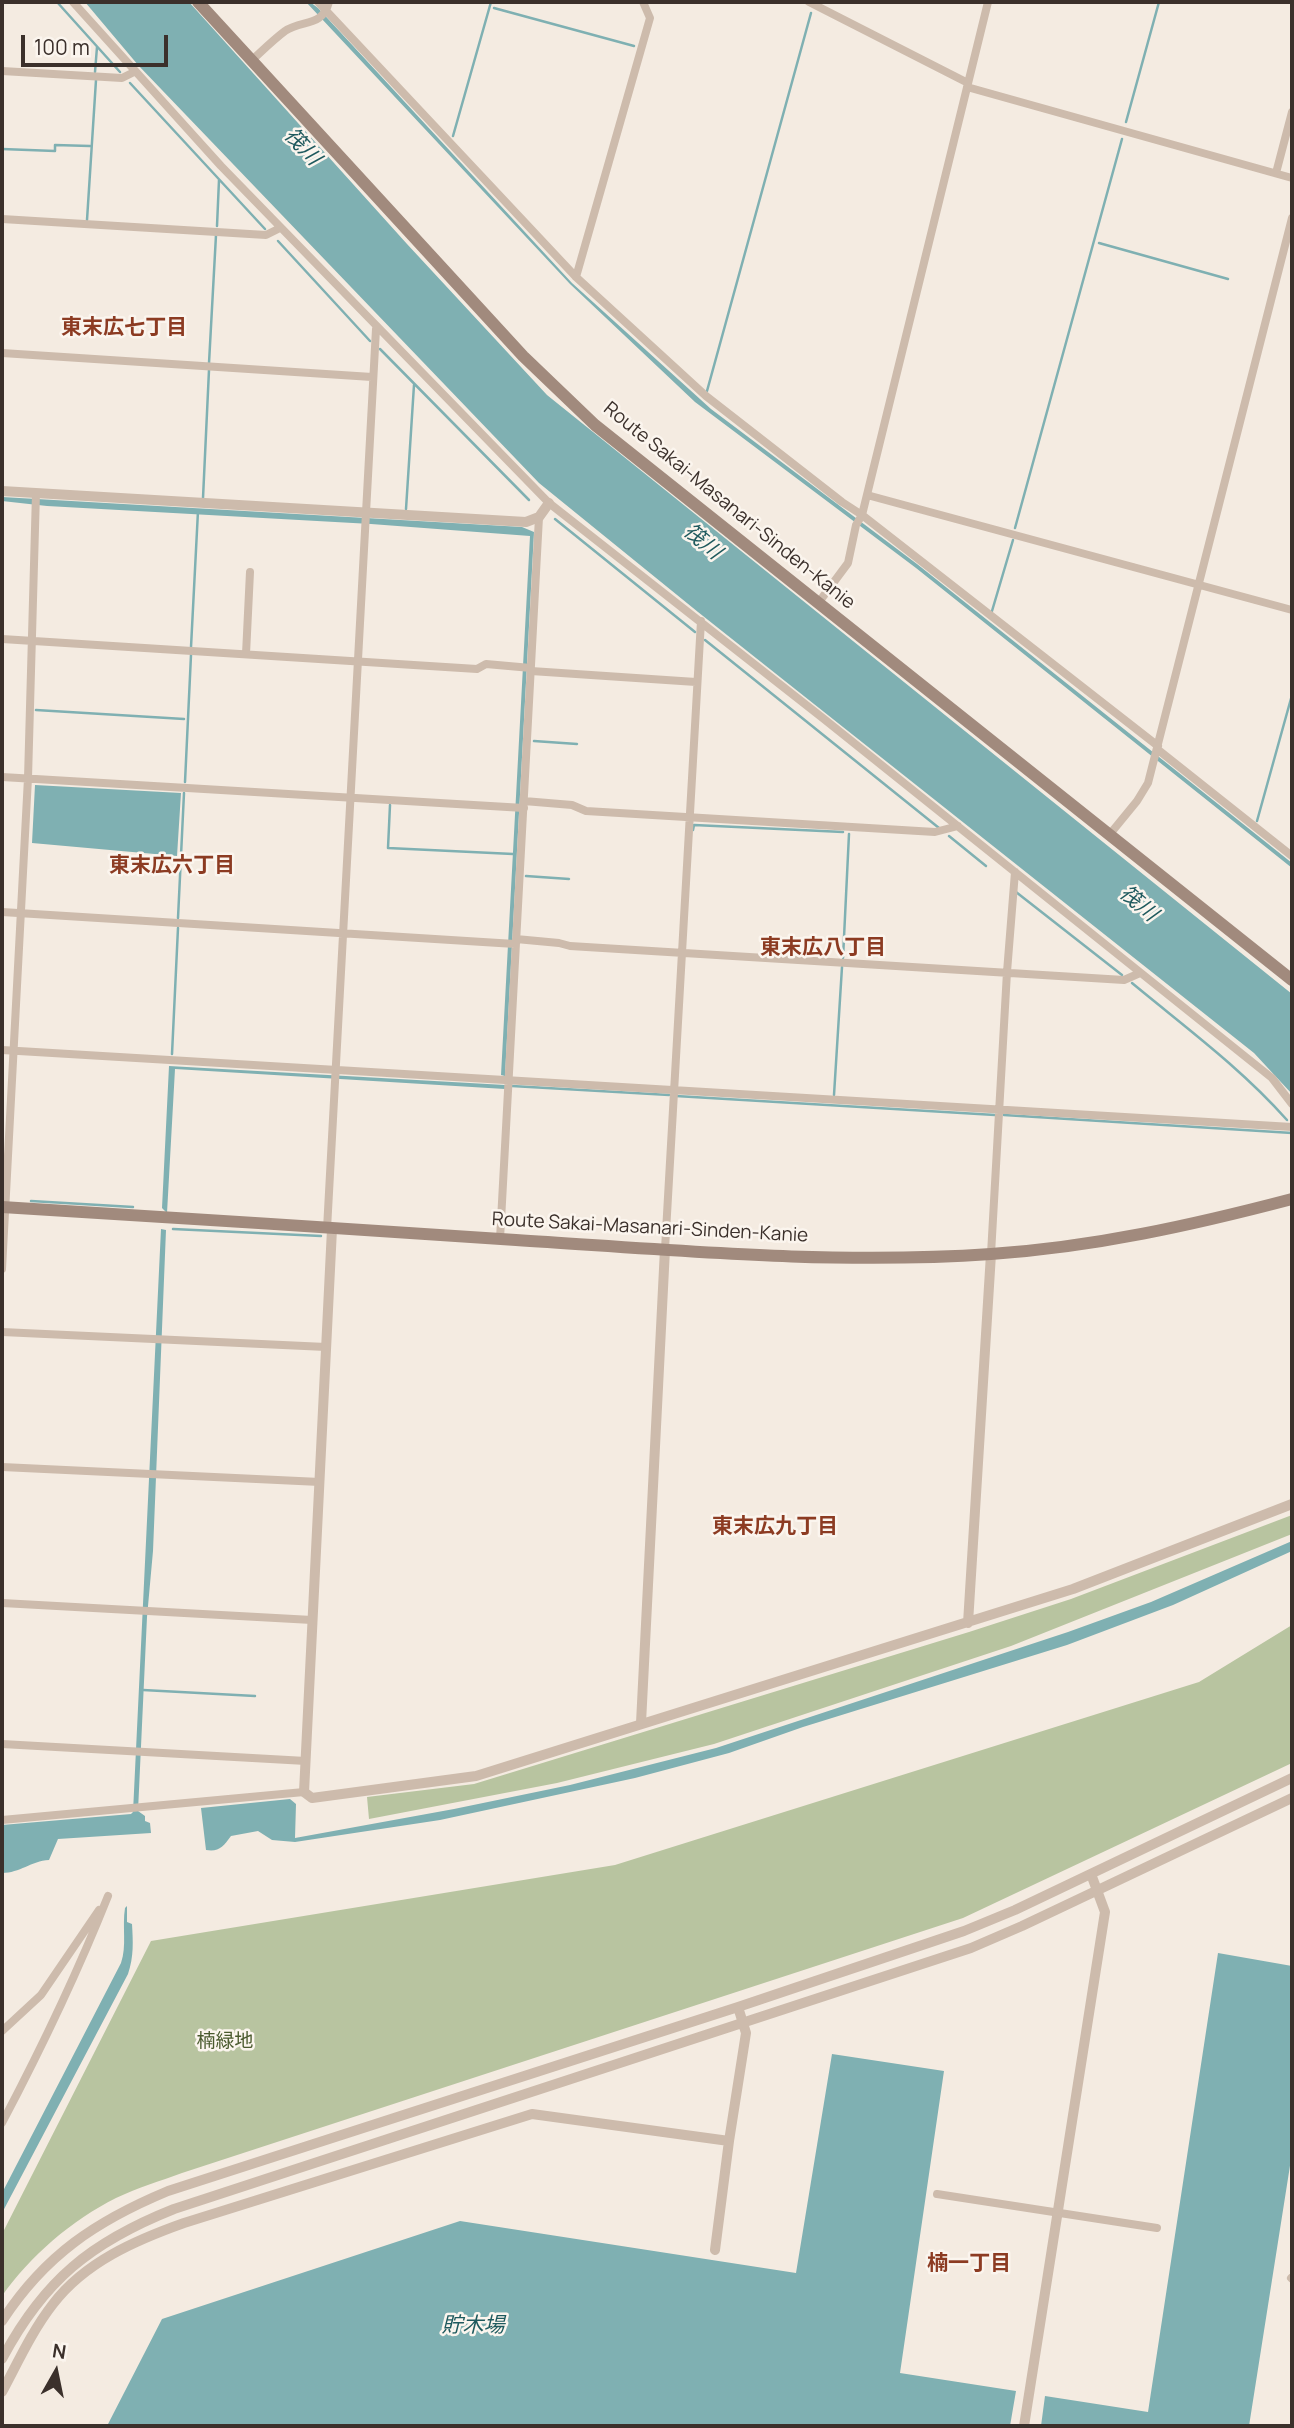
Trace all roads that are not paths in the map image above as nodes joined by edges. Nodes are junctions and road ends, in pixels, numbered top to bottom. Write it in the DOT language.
graph roads {
  1 [pos="73,2"];
  2 [pos="198,2"];
  3 [pos="318,2"];
  4 [pos="643,2"];
  5 [pos="809,2"];
  6 [pos="988,2"];
  7 [pos="328,6"];
  8 [pos="251,61"];
  9 [pos="2,71"];
  10 [pos="134,72"];
  11 [pos="967,85"];
  12 [pos="1292,112"];
  13 [pos="1276,173"];
  14 [pos="1292,178"];
  15 [pos="1292,218"];
  16 [pos="2,219"];
  17 [pos="280,228"];
  18 [pos="576,277"];
  19 [pos="376,328"];
  20 [pos="2,353"];
  21 [pos="372,377"];
  22 [pos="2,491"];
  23 [pos="867,495"];
  24 [pos="36,499"];
  25 [pos="549,503"];
  26 [pos="862,515"];
  27 [pos="540,517"];
  28 [pos="365,518"];
  29 [pos="250,572"];
  30 [pos="1199,584"];
  31 [pos="819,602"];
  32 [pos="1292,611"];
  33 [pos="701,621"];
  34 [pos="2,639"];
  35 [pos="32,640"];
  36 [pos="246,653"];
  37 [pos="359,660"];
  38 [pos="528,668"];
  39 [pos="696,682"];
  40 [pos="1156,751"];
  41 [pos="2,777"];
  42 [pos="28,778"];
  43 [pos="352,797"];
  44 [pos="520,806"];
  45 [pos="688,817"];
  46 [pos="958,826"];
  47 [pos="1110,834"];
  48 [pos="1292,856"];
  49 [pos="1015,872"];
  50 [pos="2,912"];
  51 [pos="20,913"];
  52 [pos="343,934"];
  53 [pos="513,943"];
  54 [pos="682,953"];
  55 [pos="1007,972"];
  56 [pos="1140,973"];
  57 [pos="1292,980"];
  58 [pos="2,1050"];
  59 [pos="13,1051"];
  60 [pos="336,1074"];
  61 [pos="509,1080"];
  62 [pos="673,1089"];
  63 [pos="1292,1104"];
  64 [pos="999,1109"];
  65 [pos="1292,1127"];
  66 [pos="1292,1199"];
  67 [pos="3,1207"];
  68 [pos="329,1229"];
  69 [pos="500,1239"];
  70 [pos="665,1250"];
  71 [pos="992,1254"];
  72 [pos="2,1269"];
  73 [pos="2,1332"];
  74 [pos="326,1347"];
  75 [pos="2,1467"];
  76 [pos="320,1482"];
  77 [pos="1292,1504"];
  78 [pos="2,1603"];
  79 [pos="312,1620"];
  80 [pos="968,1623"];
  81 [pos="641,1723"];
  82 [pos="2,1744"];
  83 [pos="306,1761"];
  84 [pos="1292,1778"];
  85 [pos="304,1792"];
  86 [pos="1292,1798"];
  87 [pos="2,1820"];
  88 [pos="1091,1874"];
  89 [pos="1097,1891"];
  90 [pos="738,2007"];
  91 [pos="744,2024"];
  92 [pos="2,2031"];
  93 [pos="2,2123"];
  94 [pos="729,2141"];
  95 [pos="937,2194"];
  96 [pos="1056,2213"];
  97 [pos="1157,2228"];
  98 [pos="716,2250"];
  99 [pos="2,2321"];
  100 [pos="2,2359"];
  101 [pos="2,2392"];
  102 [pos="1024,2426"];
  1 -- 10 [label="street"];
  2 -- 8 [label="main road, Route Sakai-Masanari-Sinden-Kanie"];
  3 -- 7 [label="street"];
  4 -- 18 [label="street"];
  5 -- 11 [label="street"];
  6 -- 11 [label="street"];
  7 -- 8 [label="street"];
  7 -- 18 [label="street"];
  8 -- 31 [label="main road, Route Sakai-Masanari-Sinden-Kanie"];
  9 -- 10 [label="street"];
  10 -- 17 [label="street"];
  11 -- 13 [label="street"];
  11 -- 23 [label="street"];
  12 -- 13 [label="street"];
  13 -- 14 [label="street"];
  15 -- 30 [label="street"];
  16 -- 17 [label="street"];
  17 -- 19 [label="street"];
  18 -- 26 [label="street"];
  19 -- 21 [label="street"];
  19 -- 25 [label="street"];
  20 -- 21 [label="street"];
  21 -- 28 [label="street"];
  22 -- 24 [label="street"];
  23 -- 26 [label="street"];
  23 -- 30 [label="street"];
  24 -- 28 [label="street"];
  24 -- 35 [label="street"];
  25 -- 27 [label="street"];
  25 -- 33 [label="street"];
  26 -- 31 [label="street"];
  26 -- 40 [label="street"];
  27 -- 28 [label="street"];
  27 -- 38 [label="street"];
  28 -- 37 [label="street"];
  29 -- 36 [label="street"];
  30 -- 32 [label="street"];
  30 -- 40 [label="street"];
  31 -- 47 [label="main road, Route Sakai-Masanari-Sinden-Kanie"];
  33 -- 39 [label="street"];
  33 -- 46 [label="street"];
  34 -- 35 [label="street"];
  35 -- 36 [label="street"];
  35 -- 42 [label="street"];
  36 -- 37 [label="street"];
  37 -- 38 [label="street"];
  37 -- 43 [label="street"];
  38 -- 39 [label="street"];
  38 -- 44 [label="street"];
  39 -- 45 [label="street"];
  40 -- 47 [label="street"];
  40 -- 48 [label="street"];
  41 -- 42 [label="street"];
  42 -- 43 [label="street"];
  42 -- 51 [label="street"];
  43 -- 44 [label="street"];
  43 -- 52 [label="street"];
  44 -- 45 [label="street"];
  44 -- 53 [label="street"];
  45 -- 46 [label="street"];
  45 -- 54 [label="street"];
  46 -- 49 [label="street"];
  47 -- 57 [label="main road, Route Sakai-Masanari-Sinden-Kanie"];
  49 -- 55 [label="street"];
  49 -- 56 [label="street"];
  50 -- 51 [label="street"];
  51 -- 52 [label="street"];
  51 -- 59 [label="street"];
  52 -- 53 [label="street"];
  52 -- 60 [label="street"];
  53 -- 54 [label="street"];
  53 -- 61 [label="street"];
  54 -- 55 [label="street"];
  54 -- 62 [label="street"];
  55 -- 56 [label="street"];
  55 -- 64 [label="street"];
  56 -- 63 [label="street"];
  58 -- 59 [label="street"];
  59 -- 60 [label="street"];
  59 -- 67 [label="street"];
  60 -- 61 [label="street"];
  60 -- 68 [label="street"];
  61 -- 62 [label="street"];
  61 -- 69 [label="street"];
  62 -- 64 [label="street"];
  62 -- 70 [label="street"];
  64 -- 65 [label="street"];
  64 -- 71 [label="street"];
  66 -- 71 [label="main road, Route Sakai-Masanari-Sinden-Kanie"];
  67 -- 68 [label="main road, Route Sakai-Masanari-Sinden-Kanie"];
  67 -- 72 [label="street"];
  68 -- 69 [label="main road, Route Sakai-Masanari-Sinden-Kanie"];
  68 -- 74 [label="street"];
  69 -- 70 [label="main road, Route Sakai-Masanari-Sinden-Kanie"];
  70 -- 71 [label="main road, Route Sakai-Masanari-Sinden-Kanie"];
  70 -- 81 [label="street"];
  71 -- 80 [label="street"];
  73 -- 74 [label="street"];
  74 -- 76 [label="street"];
  75 -- 76 [label="street"];
  76 -- 79 [label="street"];
  77 -- 80 [label="street"];
  78 -- 79 [label="street"];
  79 -- 83 [label="street"];
  80 -- 81 [label="street"];
  81 -- 85 [label="street"];
  82 -- 83 [label="street"];
  83 -- 85 [label="street"];
  84 -- 88 [label="street"];
  85 -- 87 [label="street"];
  86 -- 89 [label="street"];
  88 -- 89 [label="street"];
  88 -- 90 [label="street"];
  89 -- 91 [label="street"];
  89 -- 96 [label="street"];
  90 -- 91 [label="street"];
  90 -- 99 [label="street"];
  91 -- 94 [label="street"];
  91 -- 100 [label="street"];
  92 -- 93 [label="street"];
  94 -- 98 [label="street"];
  94 -- 101 [label="street"];
  95 -- 96 [label="street"];
  96 -- 97 [label="street"];
  96 -- 102 [label="street"];
}
